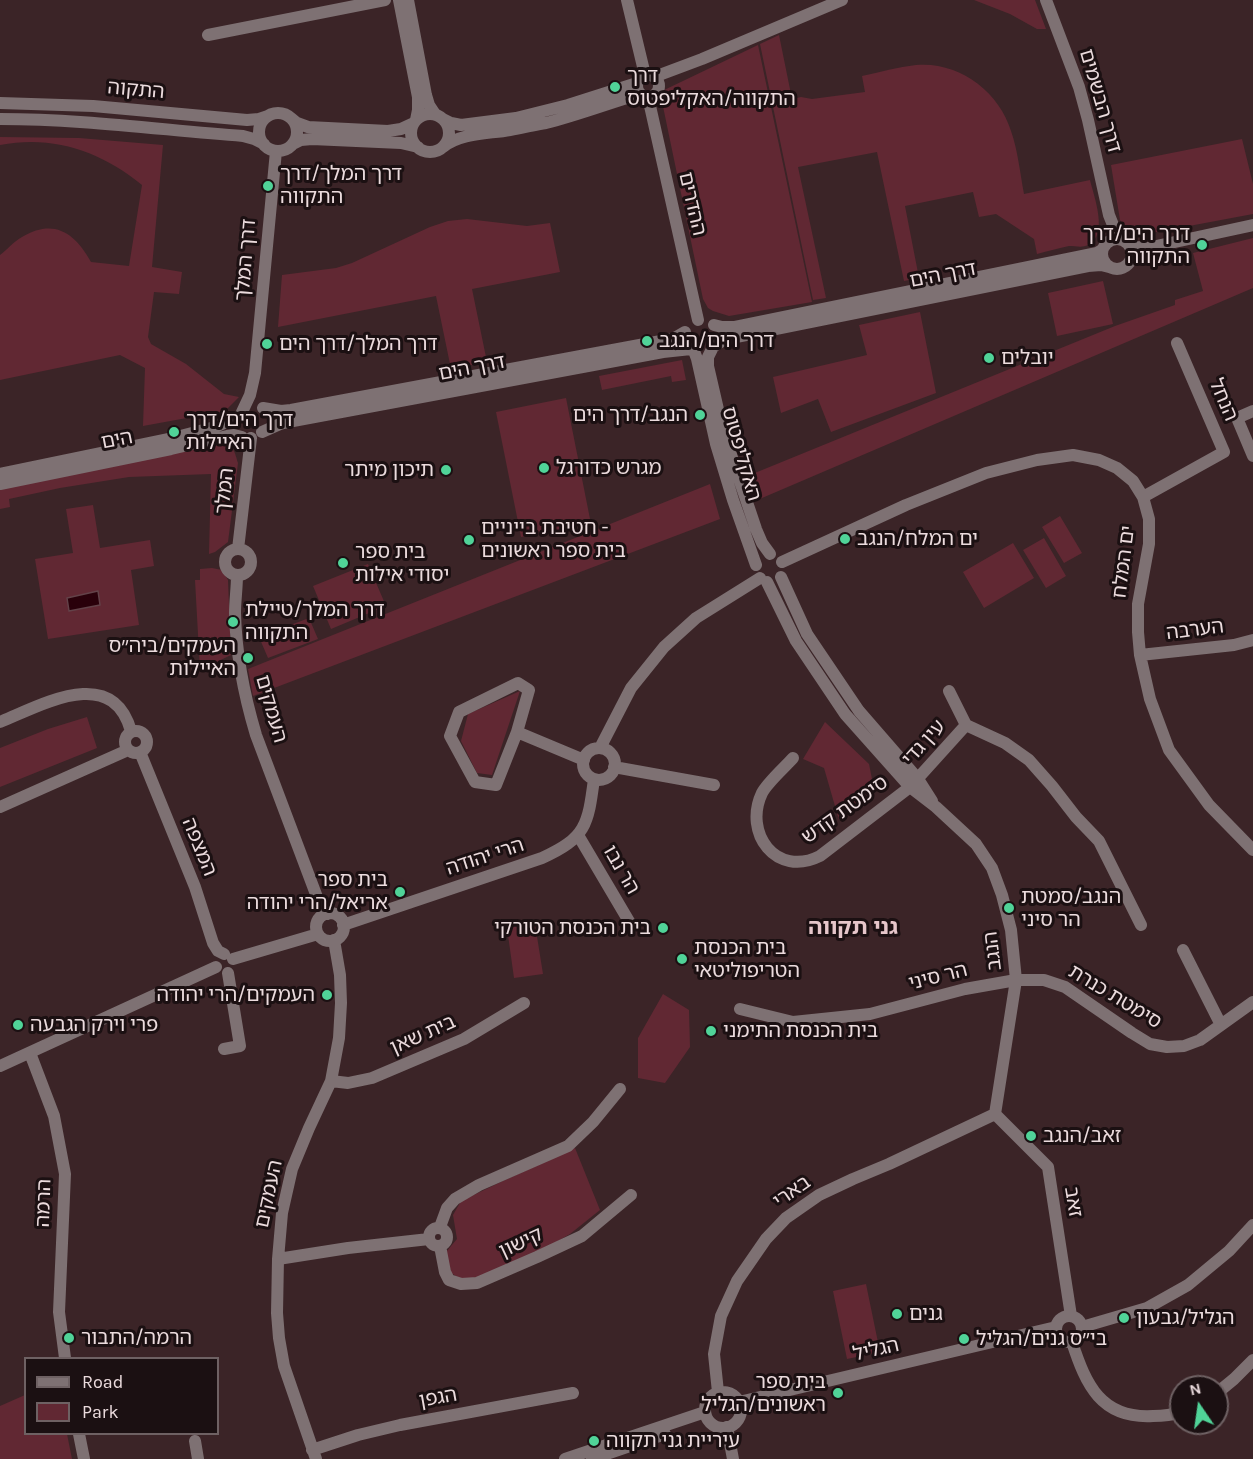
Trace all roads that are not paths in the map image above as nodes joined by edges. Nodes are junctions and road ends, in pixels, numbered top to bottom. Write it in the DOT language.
graph roads {
  1 [pos="385,0"];
  2 [pos="399,0"];
  3 [pos="408,0"];
  4 [pos="627,0"];
  5 [pos="842,0"];
  6 [pos="1046,0"];
  7 [pos="207,35"];
  8 [pos="647,85"];
  9 [pos="0,103"];
  10 [pos="268,116"];
  11 [pos="439,116"];
  12 [pos="291,118"];
  13 [pos="0,119"];
  14 [pos="415,122"];
  15 [pos="264,144"];
  16 [pos="293,144"];
  17 [pos="418,147"];
  18 [pos="443,147"];
  19 [pos="276,151"];
  20 [pos="1109,215"];
  21 [pos="1253,225"];
  22 [pos="1126,242"];
  23 [pos="1104,246"];
  24 [pos="1147,248"];
  25 [pos="1131,260"];
  26 [pos="1108,267"];
  27 [pos="698,320"];
  28 [pos="714,325"];
  29 [pos="685,332"];
  30 [pos="1178,343"];
  31 [pos="714,347"];
  32 [pos="692,350"];
  33 [pos="255,373"];
  34 [pos="262,408"];
  35 [pos="1253,411"];
  36 [pos="240,414"];
  37 [pos="251,436"];
  38 [pos="1253,456"];
  39 [pos="0,474"];
  40 [pos="0,484"];
  41 [pos="1143,497"];
  42 [pos="238,549"];
  43 [pos="770,554"];
  44 [pos="782,562"];
  45 [pos="237,575"];
  46 [pos="761,575"];
  47 [pos="781,577"];
  48 [pos="1253,640"];
  49 [pos="1140,656"];
  50 [pos="949,692"];
  51 [pos="0,722"];
  52 [pos="966,725"];
  53 [pos="131,731"];
  54 [pos="517,732"];
  55 [pos="600,748"];
  56 [pos="134,751"];
  57 [pos="793,758"];
  58 [pos="584,760"];
  59 [pos="614,767"];
  60 [pos="594,779"];
  61 [pos="914,783"];
  62 [pos="714,785"];
  63 [pos="0,807"];
  64 [pos="578,836"];
  65 [pos="1253,850"];
  66 [pos="327,914"];
  67 [pos="630,923"];
  68 [pos="343,925"];
  69 [pos="1141,925"];
  70 [pos="318,934"];
  71 [pos="334,940"];
  72 [pos="1183,950"];
  73 [pos="228,957"];
  74 [pos="216,967"];
  75 [pos="228,973"];
  76 [pos="1016,980"];
  77 [pos="1253,1002"];
  78 [pos="524,1003"];
  79 [pos="740,1009"];
  80 [pos="1221,1025"];
  81 [pos="224,1049"];
  82 [pos="30,1053"];
  83 [pos="0,1066"];
  84 [pos="331,1081"];
  85 [pos="620,1089"];
  86 [pos="995,1114"];
  87 [pos="631,1195"];
  88 [pos="1253,1225"];
  89 [pos="434,1243"];
  90 [pos="278,1259"];
  91 [pos="1071,1316"];
  92 [pos="1082,1327"];
  93 [pos="1057,1331"];
  94 [pos="1072,1342"];
  95 [pos="65,1357"];
  96 [pos="1253,1360"];
  97 [pos="1229,1383"];
  98 [pos="718,1392"];
  99 [pos="573,1393"];
  100 [pos="740,1406"];
  101 [pos="1169,1415"];
  102 [pos="706,1416"];
  103 [pos="728,1427"];
  104 [pos="79,1435"];
  105 [pos="195,1441"];
  106 [pos="314,1454"];
  107 [pos="84,1459"];
  108 [pos="198,1459"];
  109 [pos="565,1459"];
  110 [pos="592,1459"];
  111 [pos="733,1459"];
  1 -- 7 [label="street"];
  2 -- 14 [label="street"];
  3 -- 11 [label="street"];
  4 -- 8 [label="street"];
  5 -- 8 [label="street"];
  6 -- 20 [label="street, דרך הבשמים"];
  8 -- 11 [label="street"];
  8 -- 18 [label="street"];
  8 -- 27 [label="street, ההדרים"];
  9 -- 10 [label="street, התקוה"];
  10 -- 12 [label="street"];
  10 -- 15 [label="street"];
  11 -- 14 [label="street"];
  11 -- 18 [label="street"];
  12 -- 14 [label="street"];
  12 -- 16 [label="street"];
  13 -- 15 [label="street, התקוה"];
  14 -- 17 [label="street"];
  15 -- 19 [label="street"];
  16 -- 17 [label="street"];
  16 -- 19 [label="street"];
  17 -- 18 [label="street"];
  19 -- 33 [label="street, דרך המלך"];
  20 -- 22 [label="street, דרך הבשמים"];
  20 -- 23 [label="street, דרך הבשמים"];
  21 -- 24 [label="street"];
  22 -- 23 [label="street"];
  22 -- 24 [label="street"];
  22 -- 25 [label="street"];
  23 -- 26 [label="street"];
  23 -- 28 [label="street, דרך הים"];
  24 -- 25 [label="street"];
  25 -- 26 [label="street"];
  26 -- 31 [label="street, דרך הים"];
  27 -- 28 [label="street"];
  27 -- 29 [label="street"];
  28 -- 31 [label="street"];
  29 -- 32 [label="street"];
  29 -- 34 [label="street, דרך הים"];
  30 -- 41 [label="street, הנחל"];
  31 -- 32 [label="street"];
  31 -- 43 [label="street, האקליפטוס"];
  32 -- 37 [label="street, דרך הים"];
  32 -- 46 [label="street, האקליפטוס"];
  33 -- 34 [label="street"];
  33 -- 36 [label="street"];
  34 -- 36 [label="street"];
  34 -- 37 [label="street"];
  35 -- 38 [label="street"];
  36 -- 37 [label="street"];
  36 -- 39 [label="street"];
  37 -- 40 [label="street, הים"];
  37 -- 42 [label="street, המלך"];
  41 -- 44 [label="street, ים המלח"];
  41 -- 49 [label="street, ים המלח"];
  42 -- 45 [label="street"];
  42 -- 45 [label="street"];
  43 -- 44 [label="street"];
  43 -- 46 [label="street"];
  44 -- 47 [label="street"];
  45 -- 66 [label="street, העמקים"];
  46 -- 47 [label="street"];
  46 -- 55 [label="street"];
  46 -- 61 [label="street, הנגב"];
  47 -- 61 [label="street, הנגב"];
  48 -- 49 [label="street, הערבה"];
  49 -- 65 [label="street, ים המלח"];
  50 -- 52 [label="street, עין גדי"];
  51 -- 53 [label="street"];
  52 -- 61 [label="street, עין גדי"];
  52 -- 69 [label="street"];
  53 -- 56 [label="street"];
  53 -- 56 [label="street"];
  54 -- 54 [label="street"];
  54 -- 58 [label="street"];
  55 -- 58 [label="street"];
  55 -- 59 [label="street"];
  56 -- 63 [label="street"];
  56 -- 73 [label="street, המצפה"];
  57 -- 61 [label="street, סימטת קדש"];
  58 -- 60 [label="street"];
  59 -- 60 [label="street"];
  59 -- 62 [label="street"];
  60 -- 64 [label="street"];
  61 -- 76 [label="street, הנגב"];
  64 -- 67 [label="street, הר נבו"];
  64 -- 68 [label="street, הרי יהודה"];
  66 -- 68 [label="street"];
  66 -- 70 [label="street"];
  68 -- 71 [label="street"];
  70 -- 71 [label="street"];
  70 -- 73 [label="street"];
  71 -- 84 [label="street, העמקים"];
  72 -- 80 [label="street"];
  73 -- 74 [label="street"];
  73 -- 75 [label="street"];
  74 -- 75 [label="street"];
  74 -- 82 [label="street"];
  75 -- 81 [label="street"];
  76 -- 79 [label="street, הר סיני"];
  76 -- 80 [label="street, סימטת כנרת"];
  76 -- 86 [label="street, הנגב"];
  77 -- 80 [label="street, סימטת כנרת"];
  78 -- 84 [label="street, בית שאן"];
  82 -- 83 [label="street"];
  82 -- 95 [label="street, הרמה"];
  84 -- 90 [label="street, העמקים"];
  85 -- 89 [label="street"];
  86 -- 91 [label="street, זאב"];
  86 -- 98 [label="street, בארי"];
  87 -- 89 [label="street, קישון"];
  88 -- 92 [label="street"];
  89 -- 90 [label="street"];
  90 -- 106 [label="street, העמקים"];
  91 -- 92 [label="street"];
  91 -- 93 [label="street"];
  92 -- 94 [label="street"];
  93 -- 94 [label="street"];
  93 -- 100 [label="street, הגליל"];
  94 -- 101 [label="street"];
  96 -- 97 [label="street"];
  98 -- 100 [label="street"];
  98 -- 102 [label="street"];
  99 -- 106 [label="street, הגפן"];
  100 -- 103 [label="street"];
  102 -- 103 [label="street"];
  102 -- 109 [label="street"];
  102 -- 110 [label="street"];
  103 -- 111 [label="street"];
  104 -- 107 [label="street"];
  105 -- 108 [label="street"];
}
